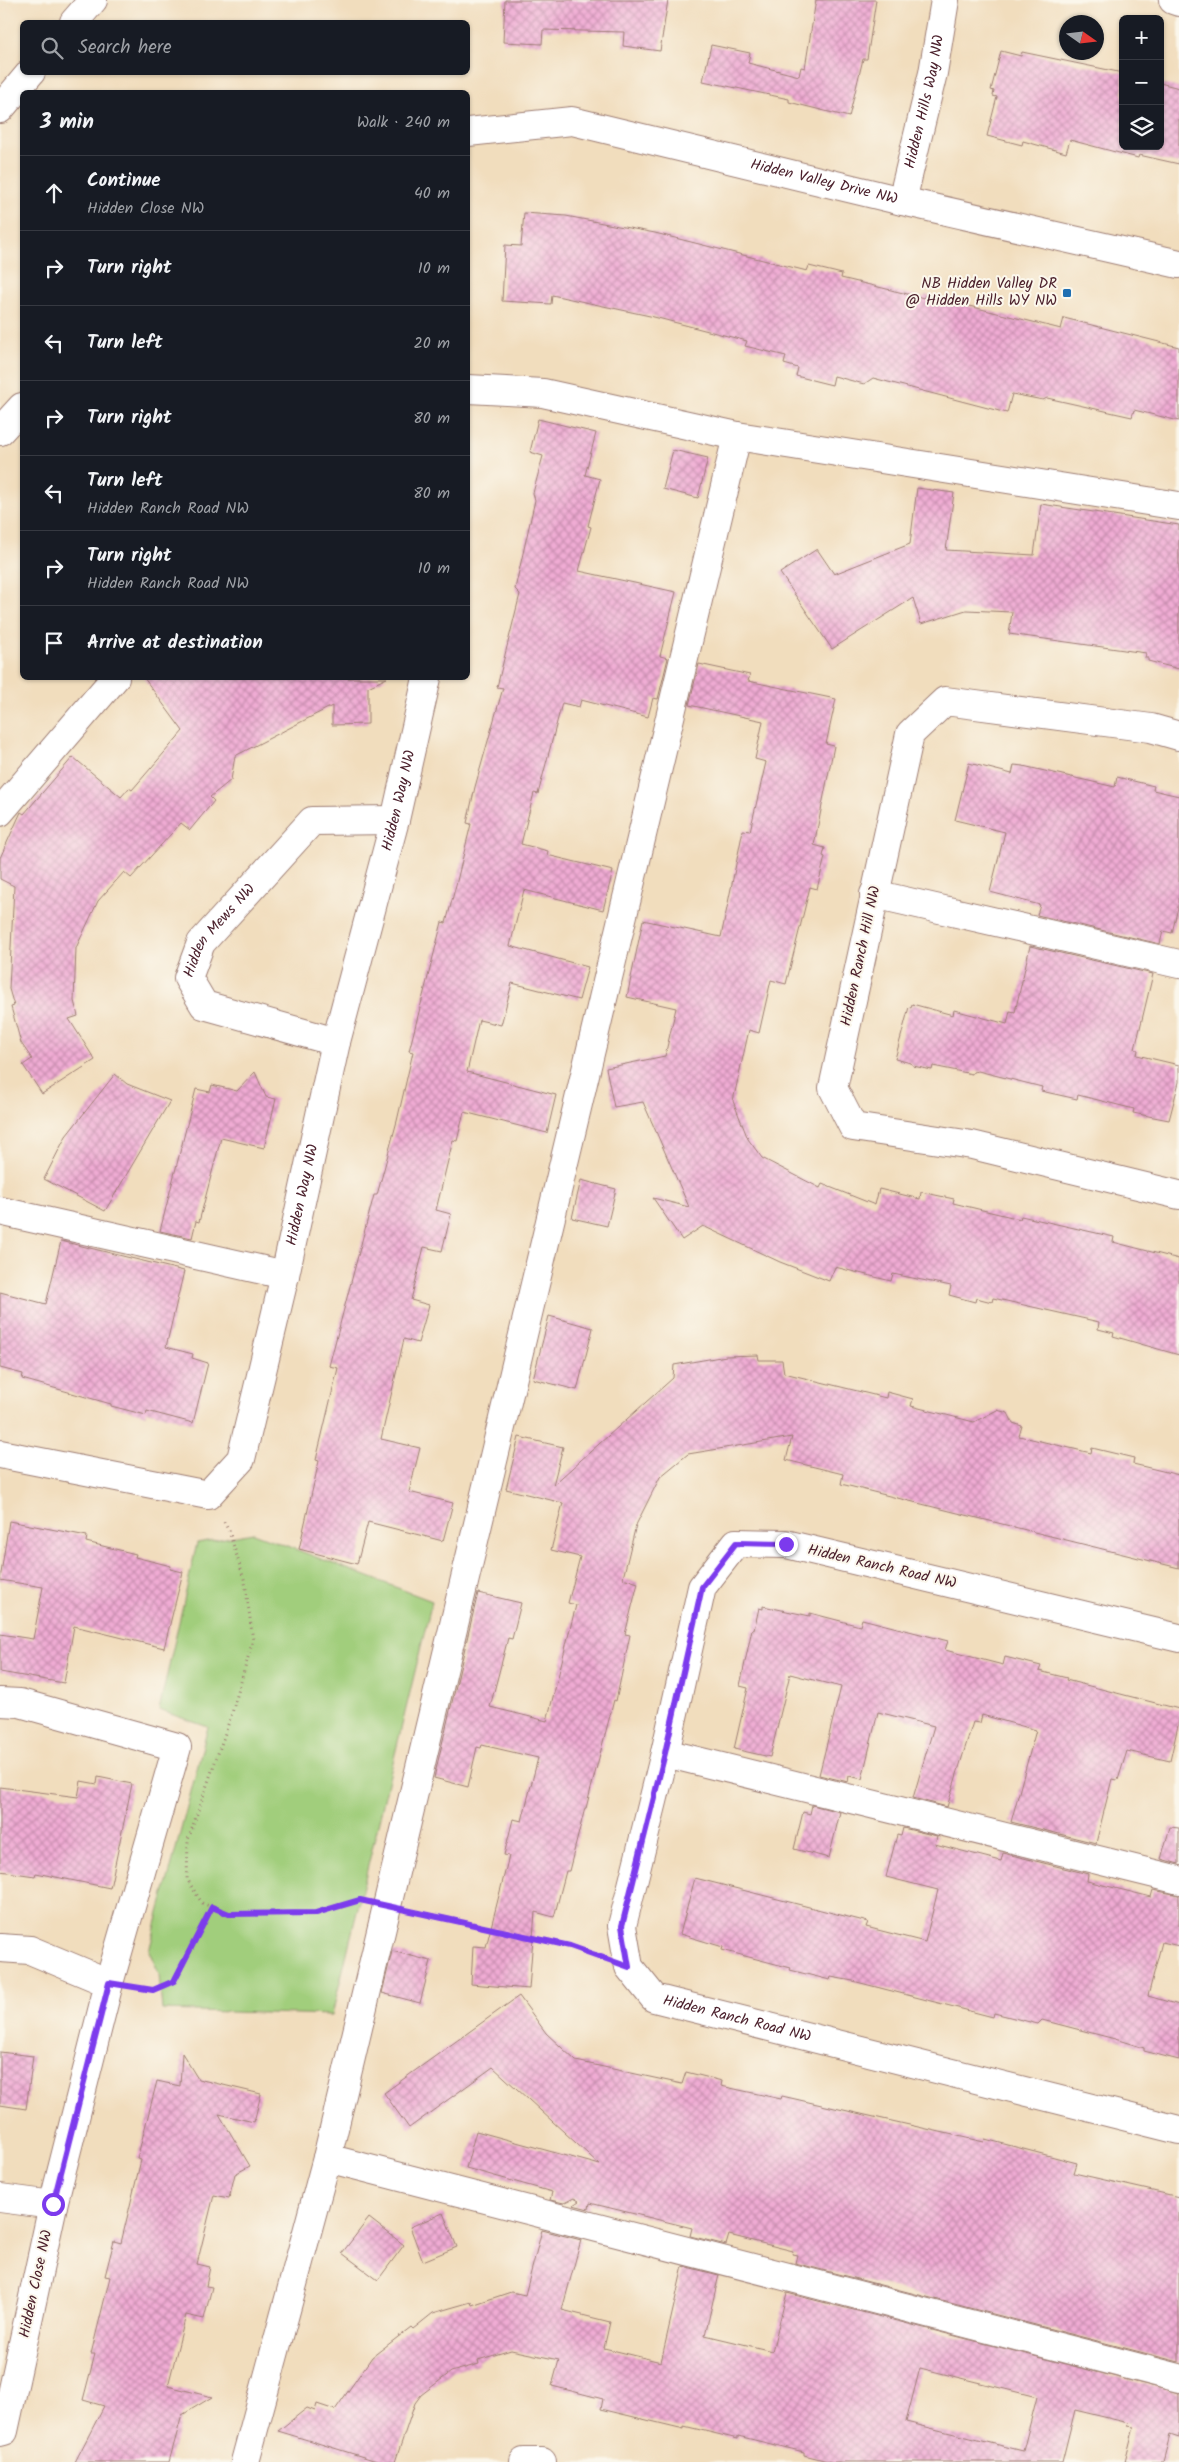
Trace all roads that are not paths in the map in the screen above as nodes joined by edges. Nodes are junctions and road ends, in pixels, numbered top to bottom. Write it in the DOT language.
graph roads {
  1 [pos="93,0"];
  2 [pos="945,0"];
  3 [pos="1172,0"];
  4 [pos="1179,2"];
  5 [pos="76,20"];
  6 [pos="28,75"];
  7 [pos="0,108"];
  8 [pos="470,132"];
  9 [pos="902,201"];
  10 [pos="1179,264"];
  11 [pos="470,389"];
  12 [pos="20,409"];
  13 [pos="0,431"];
  14 [pos="737,436"];
  15 [pos="1179,506"];
  16 [pos="113,680"];
  17 [pos="427,680"];
  18 [pos="1179,736"];
  19 [pos="0,812"];
  20 [pos="395,820"];
  21 [pos="874,894"];
  22 [pos="1179,964"];
  23 [pos="336,1042"];
  24 [pos="1179,1194"];
  25 [pos="0,1212"];
  26 [pos="286,1275"];
  27 [pos="0,1454"];
  28 [pos="1179,1638"];
  29 [pos="0,1702"];
  30 [pos="665,1753"];
  31 [pos="1179,1880"];
  32 [pos="0,1948"];
  33 [pos="109,1983"];
  34 [pos="1179,2130"];
  35 [pos="327,2158"];
  36 [pos="0,2198"];
  37 [pos="53,2204"];
  38 [pos="1179,2378"];
  39 [pos="0,2432"];
  40 [pos="245,2462"];
  41 [pos="524,2462"];
  42 [pos="542,2462"];
  1 -- 5 [label="street"];
  2 -- 9 [label="street, Hidden Hills Way NW"];
  3 -- 4 [label="street"];
  6 -- 7 [label="street"];
  8 -- 9 [label="street, Hidden Valley Drive NW"];
  9 -- 10 [label="street, Hidden Valley Drive NW"];
  11 -- 14 [label="street"];
  12 -- 13 [label="street"];
  14 -- 15 [label="street"];
  14 -- 35 [label="street"];
  16 -- 19 [label="street"];
  17 -- 20 [label="street, Hidden Way NW"];
  18 -- 21 [label="street, Hidden Ranch Hill NW"];
  20 -- 23 [label="street, Hidden Way NW"];
  20 -- 23 [label="street, Hidden Mews NW"];
  21 -- 22 [label="street"];
  21 -- 24 [label="street, Hidden Ranch Hill NW"];
  23 -- 26 [label="street, Hidden Way NW"];
  25 -- 26 [label="street"];
  26 -- 27 [label="street, Hidden Way NW"];
  28 -- 30 [label="street, Hidden Ranch Road NW"];
  29 -- 33 [label="street, Hidden Close NW"];
  30 -- 31 [label="street"];
  30 -- 34 [label="street, Hidden Ranch Road NW"];
  32 -- 33 [label="street"];
  33 -- 37 [label="street, Hidden Close NW"];
  35 -- 38 [label="street"];
  35 -- 40 [label="street"];
  36 -- 37 [label="street"];
  37 -- 39 [label="street, Hidden Close NW"];
  41 -- 42 [label="street"];
}
